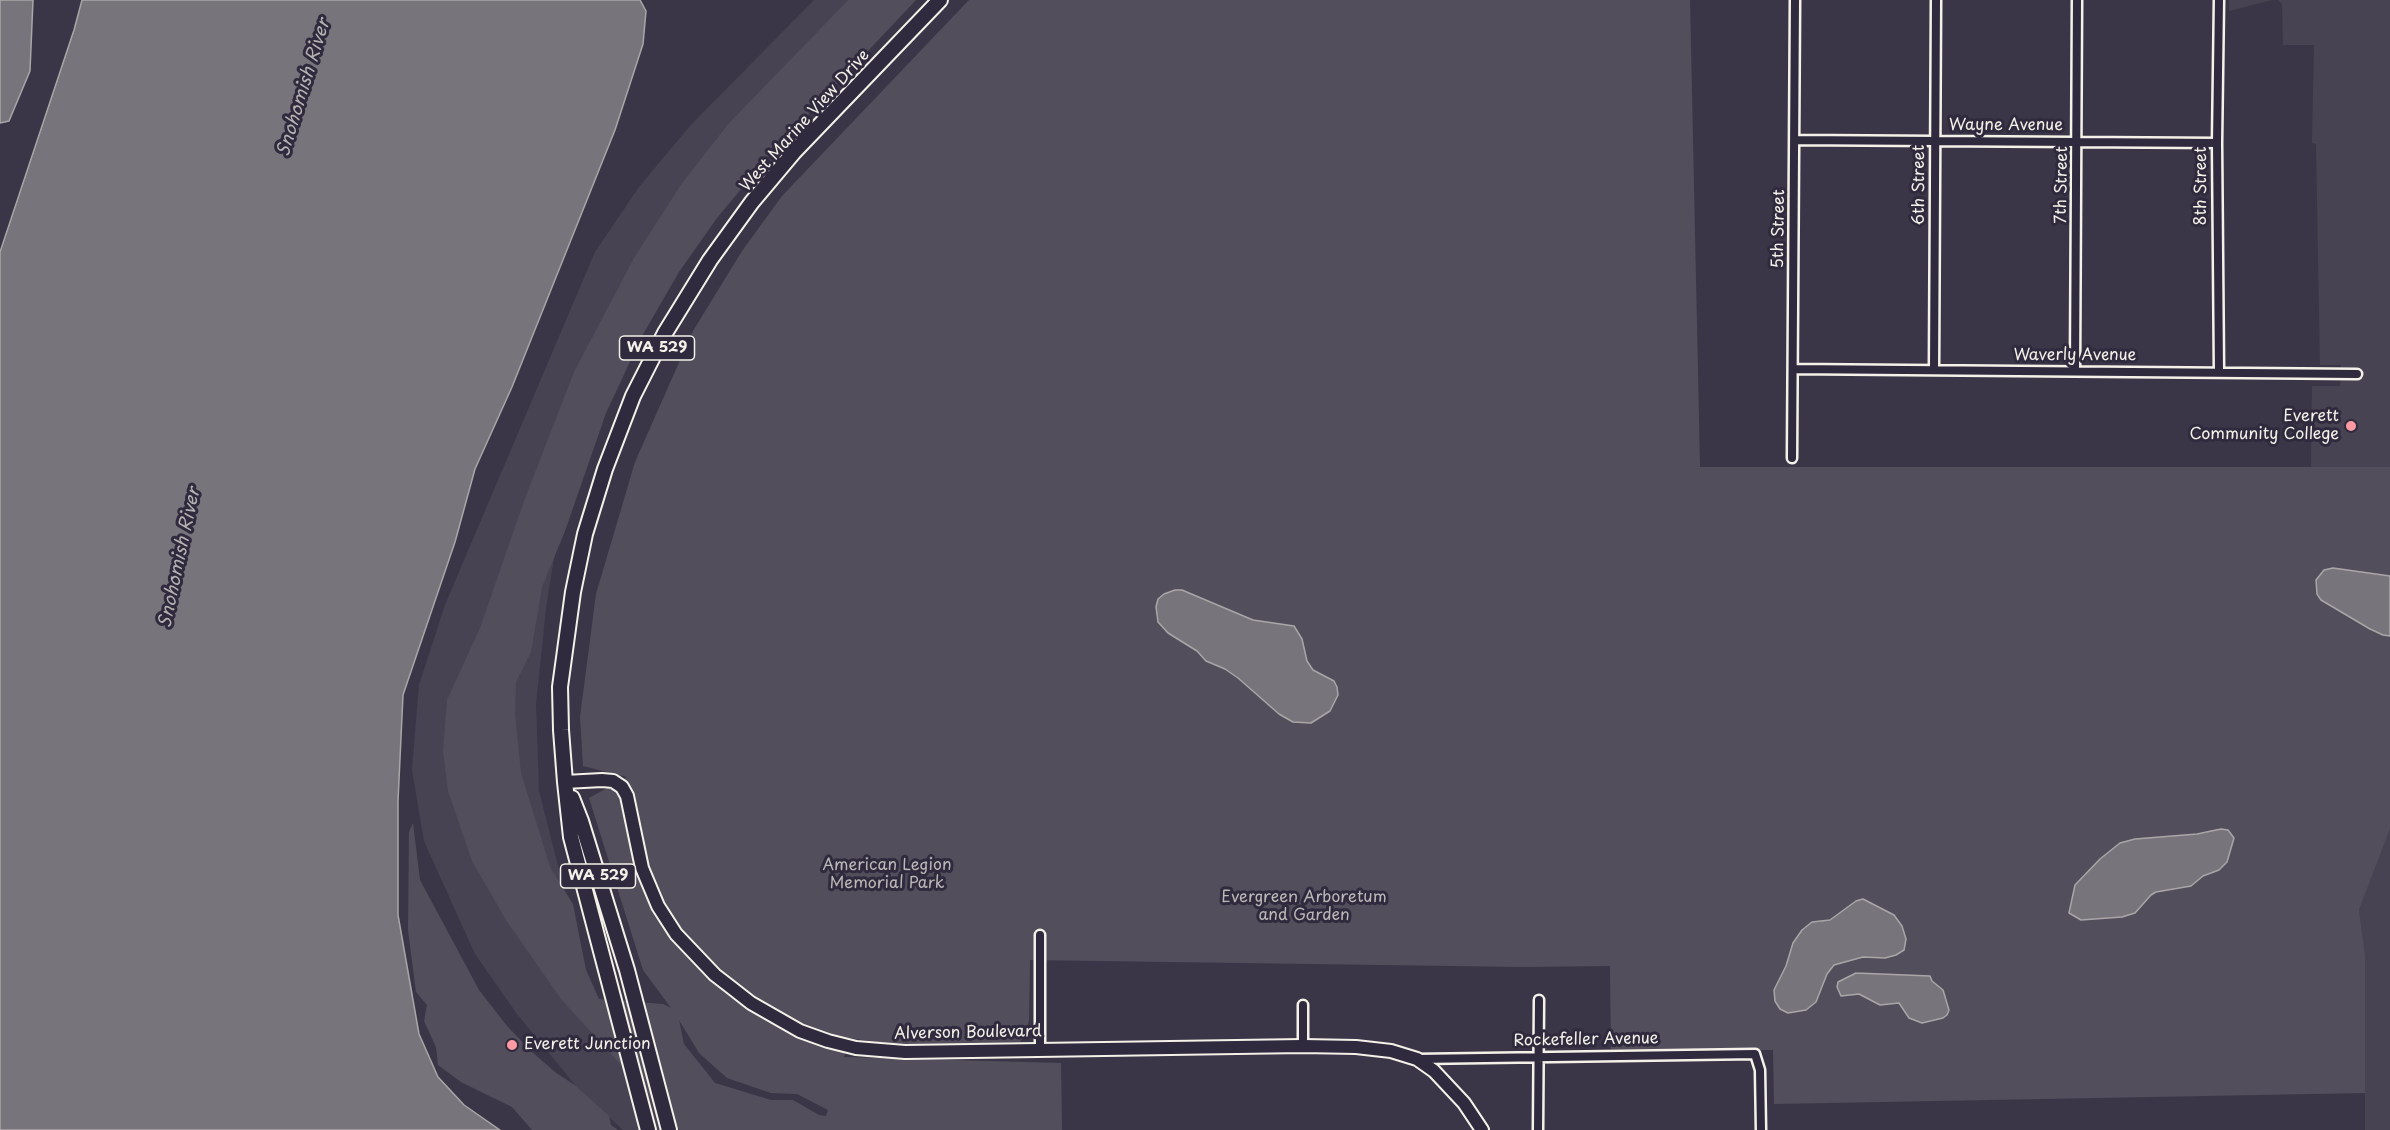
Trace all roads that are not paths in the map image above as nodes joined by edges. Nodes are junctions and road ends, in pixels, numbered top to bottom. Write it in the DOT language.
graph roads {
  1 [pos="940,0"];
  2 [pos="1796,0"];
  3 [pos="1936,0"];
  4 [pos="2077,0"];
  5 [pos="2219,0"];
  6 [pos="1795,140"];
  7 [pos="1935,140"];
  8 [pos="2077,141"];
  9 [pos="2217,143"];
  10 [pos="1793,369"];
  11 [pos="1934,370"];
  12 [pos="2074,371"];
  13 [pos="2219,372"];
  14 [pos="2357,374"];
  15 [pos="1792,458"];
  16 [pos="565,782"];
  17 [pos="1040,935"];
  18 [pos="1539,1000"];
  19 [pos="1303,1005"];
  20 [pos="1303,1046"];
  21 [pos="1040,1048"];
  22 [pos="1538,1055"];
  23 [pos="1417,1059"];
  24 [pos="648,1130"];
  25 [pos="669,1130"];
  26 [pos="1482,1130"];
  27 [pos="1538,1130"];
  28 [pos="1761,1130"];
  1 -- 16 [label="main road, West Marine View Drive / WA 529"];
  2 -- 6 [label="street, 5th Street"];
  3 -- 7 [label="street, 6th Street"];
  4 -- 8 [label="street, 7th Street"];
  5 -- 9 [label="street, 8th Street"];
  6 -- 7 [label="street, Wayne Avenue"];
  6 -- 10 [label="street, 5th Street"];
  7 -- 8 [label="street, Wayne Avenue"];
  7 -- 11 [label="street, 6th Street"];
  8 -- 9 [label="street, Wayne Avenue"];
  8 -- 12 [label="street, 7th Street"];
  9 -- 13 [label="street, 8th Street"];
  10 -- 11 [label="street, Waverly Avenue"];
  10 -- 15 [label="street, 5th Street"];
  11 -- 12 [label="street, Waverly Avenue"];
  12 -- 13 [label="street, Waverly Avenue"];
  13 -- 14 [label="street, Waverly Avenue"];
  16 -- 21 [label="main road, Alverson Boulevard"];
  16 -- 24 [label="main road, West Marine View Drive / WA 529"];
  16 -- 25 [label="main road, West Marine View Drive / WA 529"];
  17 -- 21 [label="street"];
  18 -- 22 [label="street"];
  19 -- 20 [label="street"];
  20 -- 21 [label="main road, Alverson Boulevard"];
  20 -- 23 [label="main road, Alverson Boulevard"];
  22 -- 23 [label="street, Rockefeller Avenue"];
  22 -- 27 [label="street"];
  22 -- 28 [label="street, Rockefeller Avenue"];
  23 -- 26 [label="main road, Alverson Boulevard"];
}
